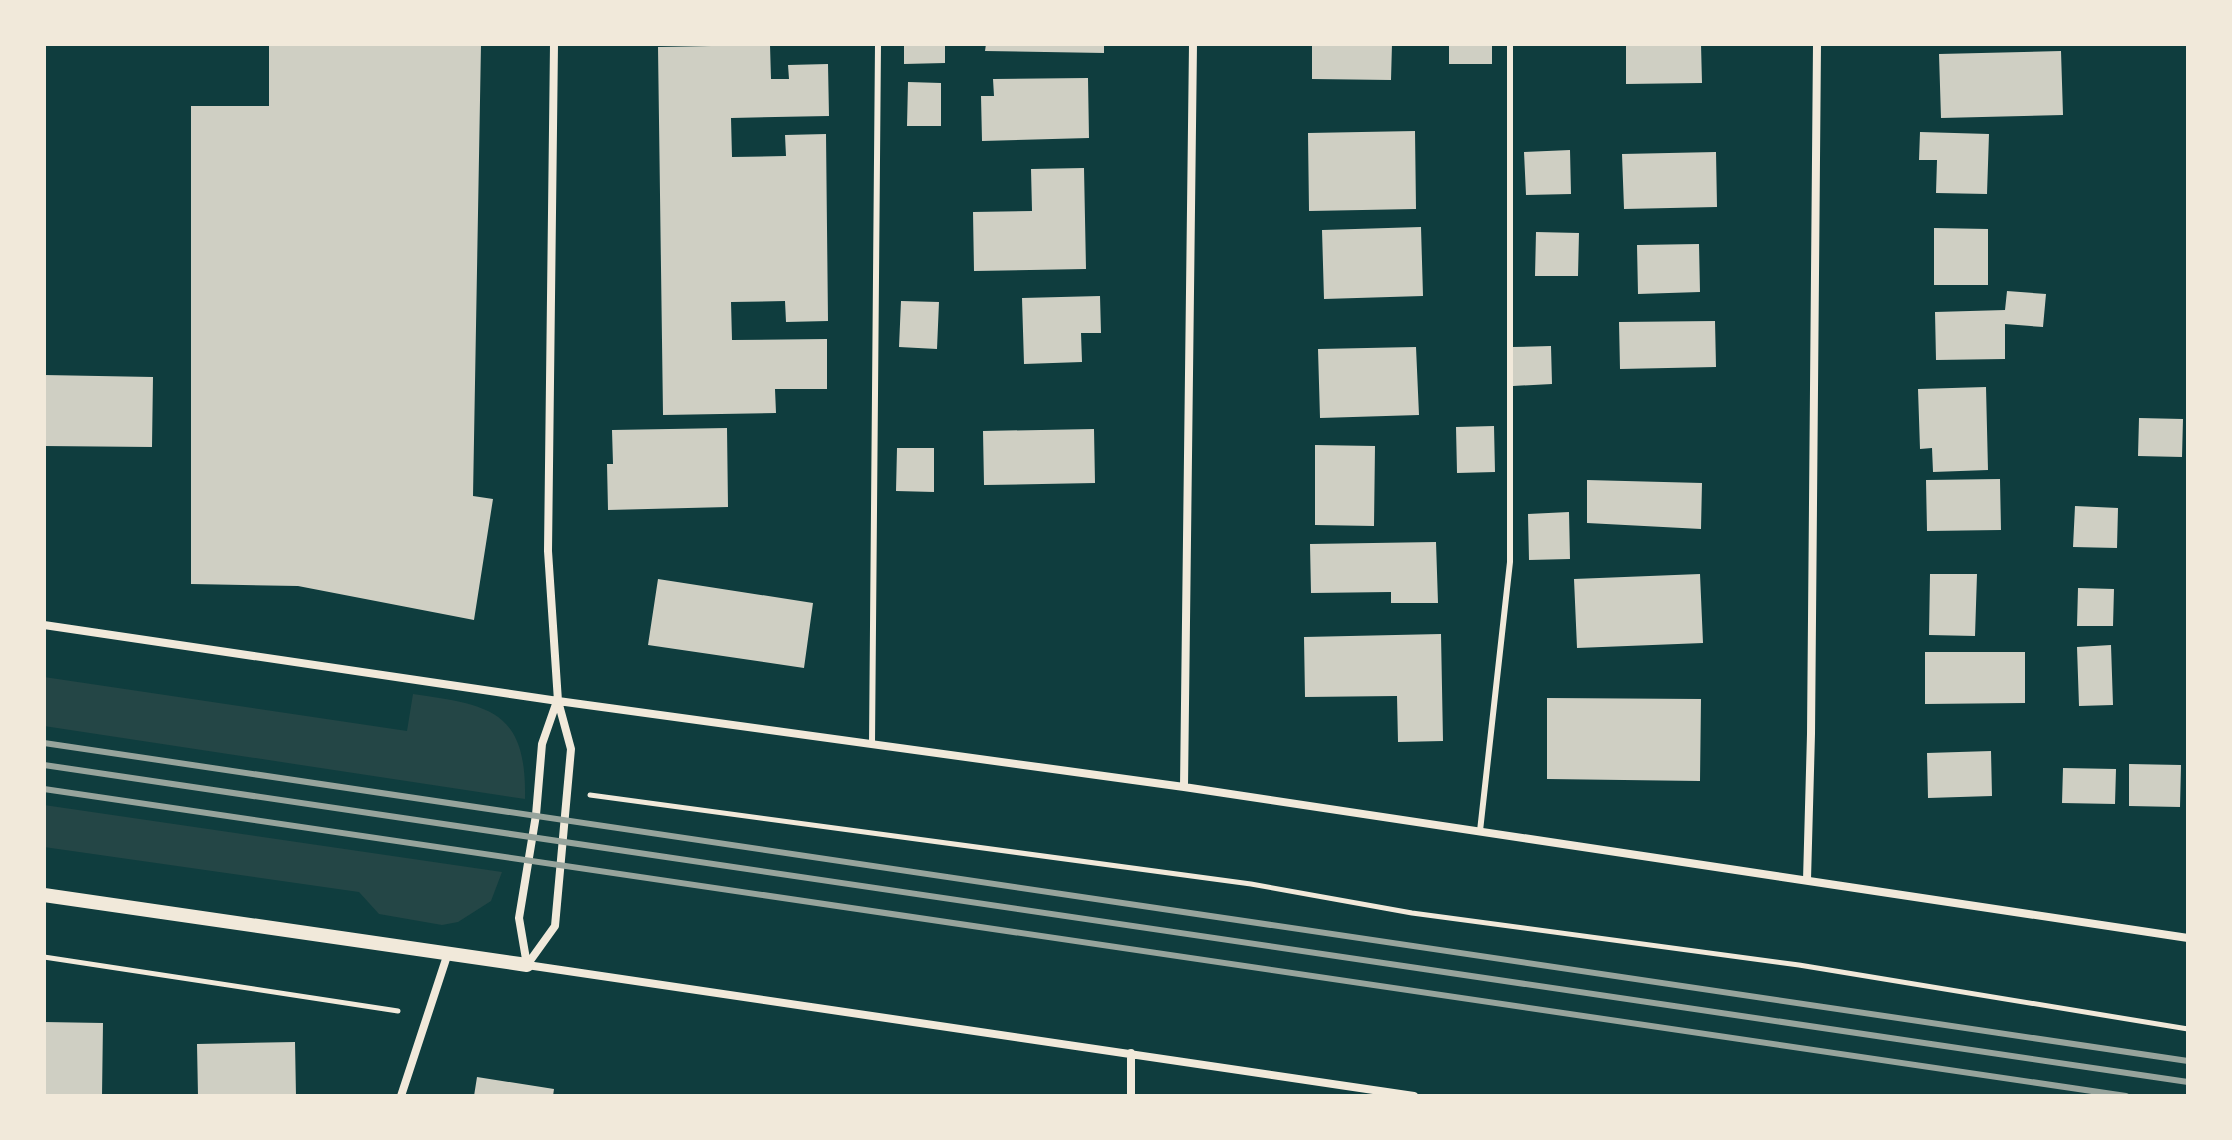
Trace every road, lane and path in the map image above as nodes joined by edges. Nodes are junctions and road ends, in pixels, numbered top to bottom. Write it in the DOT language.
graph roads {
  1 [pos="554,44"];
  2 [pos="878,44"];
  3 [pos="1193,44"];
  4 [pos="1510,44"];
  5 [pos="1817,44"];
  6 [pos="44,625"];
  7 [pos="558,701"];
  8 [pos="872,744"];
  9 [pos="1184,787"];
  10 [pos="566,795"];
  11 [pos="1480,831"];
  12 [pos="1807,880"];
  13 [pos="44,895"];
  14 [pos="2188,938"];
  15 [pos="448,953"];
  16 [pos="44,957"];
  17 [pos="527,965"];
  18 [pos="398,1011"];
  19 [pos="2188,1029"];
  20 [pos="1131,1053"];
  21 [pos="401,1096"];
  22 [pos="1131,1096"];
  23 [pos="1414,1096"];
  1 -- 7 [label="street"];
  2 -- 8 [label="lane"];
  3 -- 9 [label="street"];
  4 -- 11 [label="lane"];
  5 -- 12 [label="street"];
  6 -- 7 [label="street"];
  7 -- 8 [label="street"];
  7 -- 10 [label="street"];
  7 -- 17 [label="street"];
  8 -- 9 [label="street"];
  9 -- 11 [label="street"];
  10 -- 17 [label="street"];
  10 -- 19 [label="path"];
  11 -- 12 [label="street"];
  12 -- 14 [label="street"];
  13 -- 15 [label="street"];
  15 -- 17 [label="street"];
  15 -- 21 [label="street"];
  16 -- 18 [label="path"];
  17 -- 20 [label="street"];
  20 -- 22 [label="street"];
  20 -- 23 [label="street"];
}
